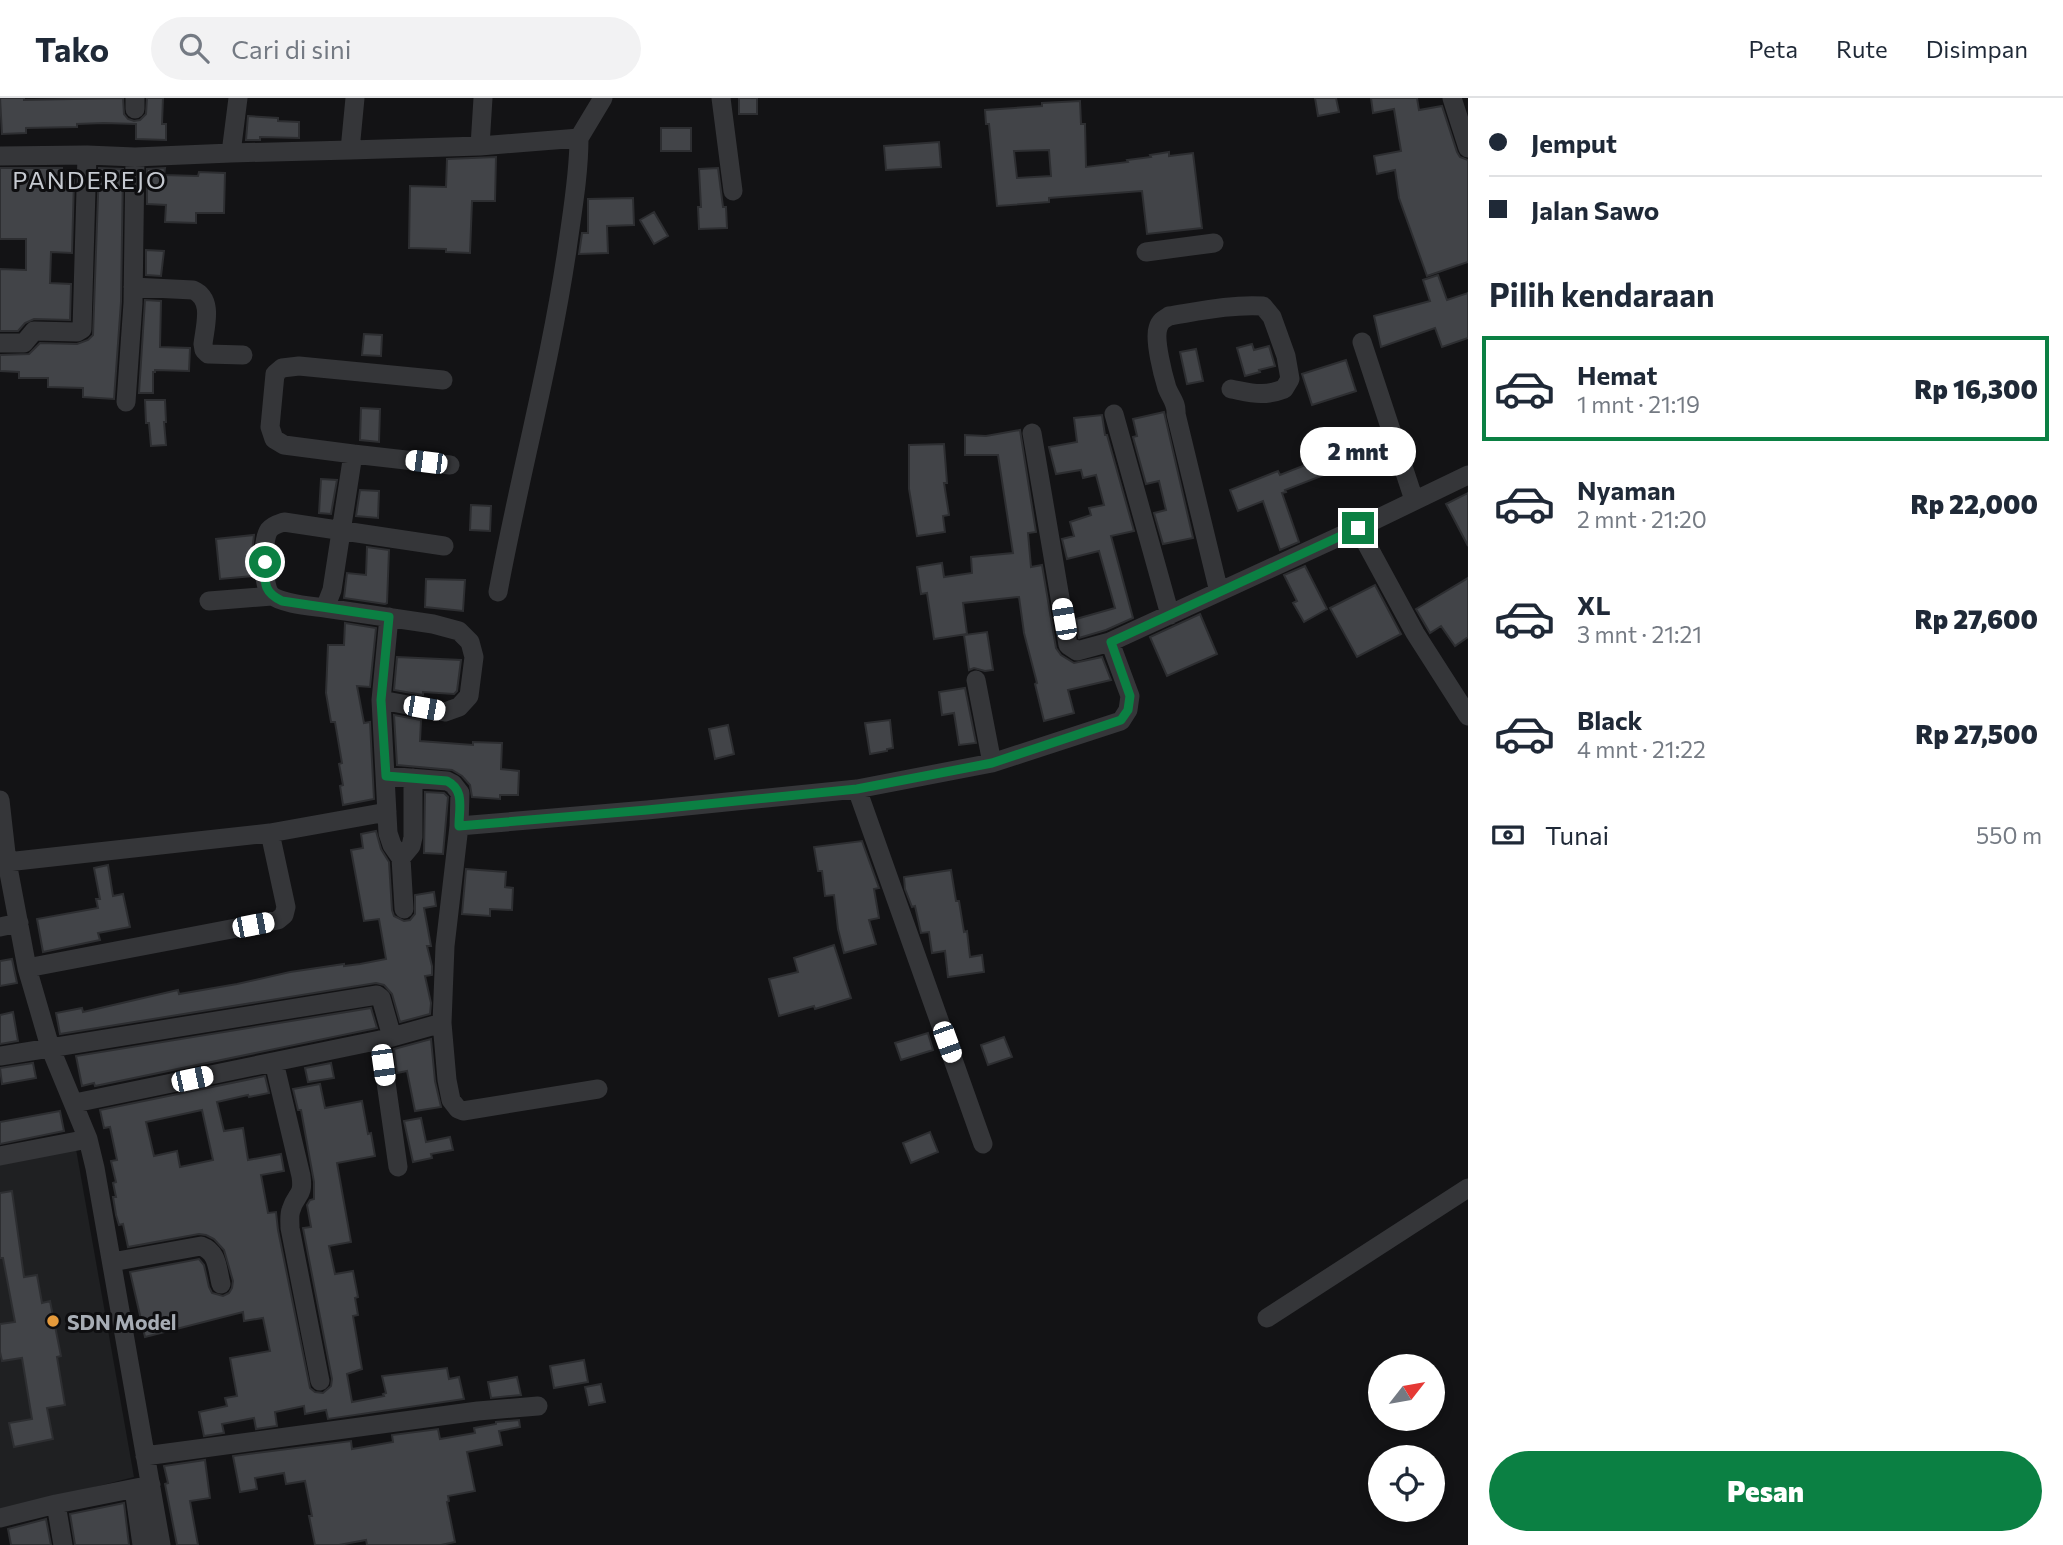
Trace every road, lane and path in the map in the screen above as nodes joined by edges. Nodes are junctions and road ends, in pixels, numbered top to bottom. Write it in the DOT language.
graph roads {
  1 [pos="238,98"];
  2 [pos="355,98"];
  3 [pos="484,98"];
  4 [pos="603,98"];
  5 [pos="721,98"];
  6 [pos="1452,98"];
  7 [pos="579,138"];
  8 [pos="480,146"];
  9 [pos="1468,148"];
  10 [pos="350,150"];
  11 [pos="231,152"];
  12 [pos="87,155"];
  13 [pos="0,156"];
  14 [pos="135,157"];
  15 [pos="733,191"];
  16 [pos="1214,243"];
  17 [pos="1146,252"];
  18 [pos="133,287"];
  19 [pos="1362,342"];
  20 [pos="0,343"];
  21 [pos="243,355"];
  22 [pos="443,380"];
  23 [pos="1231,389"];
  24 [pos="126,402"];
  25 [pos="1114,414"];
  26 [pos="1032,433"];
  27 [pos="353,454"];
  28 [pos="450,465"];
  29 [pos="1466,481"];
  30 [pos="1414,500"];
  31 [pos="1358,528"];
  32 [pos="342,531"];
  33 [pos="444,546"];
  34 [pos="498,592"];
  35 [pos="1219,592"];
  36 [pos="272,596"];
  37 [pos="209,601"];
  38 [pos="325,608"];
  39 [pos="1170,615"];
  40 [pos="389,617"];
  41 [pos="1111,642"];
  42 [pos="976,680"];
  43 [pos="381,700"];
  44 [pos="1468,716"];
  45 [pos="992,763"];
  46 [pos="386,776"];
  47 [pos="413,779"];
  48 [pos="857,789"];
  49 [pos="0,800"];
  50 [pos="387,812"];
  51 [pos="459,826"];
  52 [pos="270,833"];
  53 [pos="401,858"];
  54 [pos="7,862"];
  55 [pos="404,909"];
  56 [pos="10,925"];
  57 [pos="27,968"];
  58 [pos="442,1023"];
  59 [pos="386,1039"];
  60 [pos="50,1047"];
  61 [pos="0,1056"];
  62 [pos="274,1062"];
  63 [pos="598,1089"];
  64 [pos="75,1104"];
  65 [pos="88,1139"];
  66 [pos="983,1144"];
  67 [pos="0,1156"];
  68 [pos="398,1167"];
  69 [pos="1468,1188"];
  70 [pos="112,1262"];
  71 [pos="221,1283"];
  72 [pos="1267,1318"];
  73 [pos="320,1381"];
  74 [pos="538,1406"];
  75 [pos="145,1457"];
  76 [pos="142,1487"];
  77 [pos="57,1504"];
  78 [pos="0,1518"];
  79 [pos="63,1545"];
  80 [pos="142,1545"];
  81 [pos="160,1545"];
  1 -- 11 [label="street"];
  2 -- 10 [label="street"];
  3 -- 8 [label="street"];
  4 -- 7 [label="street"];
  5 -- 15 [label="street"];
  6 -- 9 [label="street"];
  7 -- 8 [label="street"];
  7 -- 34 [label="street"];
  8 -- 10 [label="street"];
  10 -- 11 [label="street"];
  11 -- 14 [label="street"];
  12 -- 13 [label="street"];
  12 -- 14 [label="street"];
  12 -- 20 [label="street"];
  14 -- 18 [label="street"];
  16 -- 17 [label="street"];
  18 -- 21 [label="street"];
  18 -- 24 [label="street"];
  19 -- 30 [label="street"];
  22 -- 27 [label="street"];
  23 -- 35 [label="street"];
  25 -- 39 [label="street"];
  26 -- 41 [label="street"];
  27 -- 28 [label="street"];
  27 -- 32 [label="street"];
  29 -- 30 [label="street"];
  30 -- 31 [label="street"];
  31 -- 35 [label="street"];
  31 -- 44 [label="street"];
  32 -- 33 [label="street"];
  32 -- 36 [label="street"];
  32 -- 38 [label="street"];
  35 -- 39 [label="street"];
  36 -- 37 [label="street"];
  36 -- 38 [label="street"];
  38 -- 40 [label="street"];
  39 -- 41 [label="street"];
  40 -- 43 [label="street"];
  40 -- 43 [label="street"];
  41 -- 45 [label="street"];
  42 -- 45 [label="street"];
  43 -- 46 [label="street"];
  45 -- 48 [label="street"];
  46 -- 47 [label="street"];
  46 -- 50 [label="street"];
  47 -- 51 [label="street"];
  47 -- 53 [label="street"];
  48 -- 51 [label="street"];
  48 -- 66 [label="street"];
  49 -- 54 [label="street"];
  50 -- 52 [label="street"];
  50 -- 53 [label="street"];
  51 -- 58 [label="street"];
  52 -- 54 [label="street"];
  52 -- 57 [label="street"];
  53 -- 55 [label="street"];
  54 -- 56 [label="street"];
  56 -- 57 [label="street"];
  57 -- 60 [label="street"];
  58 -- 59 [label="street"];
  58 -- 63 [label="street"];
  59 -- 60 [label="street"];
  59 -- 62 [label="street"];
  59 -- 68 [label="street"];
  60 -- 61 [label="street"];
  60 -- 64 [label="street"];
  62 -- 64 [label="street"];
  62 -- 73 [label="street"];
  64 -- 65 [label="street"];
  65 -- 67 [label="street"];
  65 -- 70 [label="street"];
  69 -- 72 [label="street"];
  70 -- 71 [label="street"];
  70 -- 75 [label="street"];
  74 -- 75 [label="street"];
  75 -- 76 [label="street"];
  76 -- 77 [label="street"];
  76 -- 80 [label="street"];
  76 -- 81 [label="street"];
  77 -- 78 [label="street"];
  77 -- 79 [label="street"];
}
